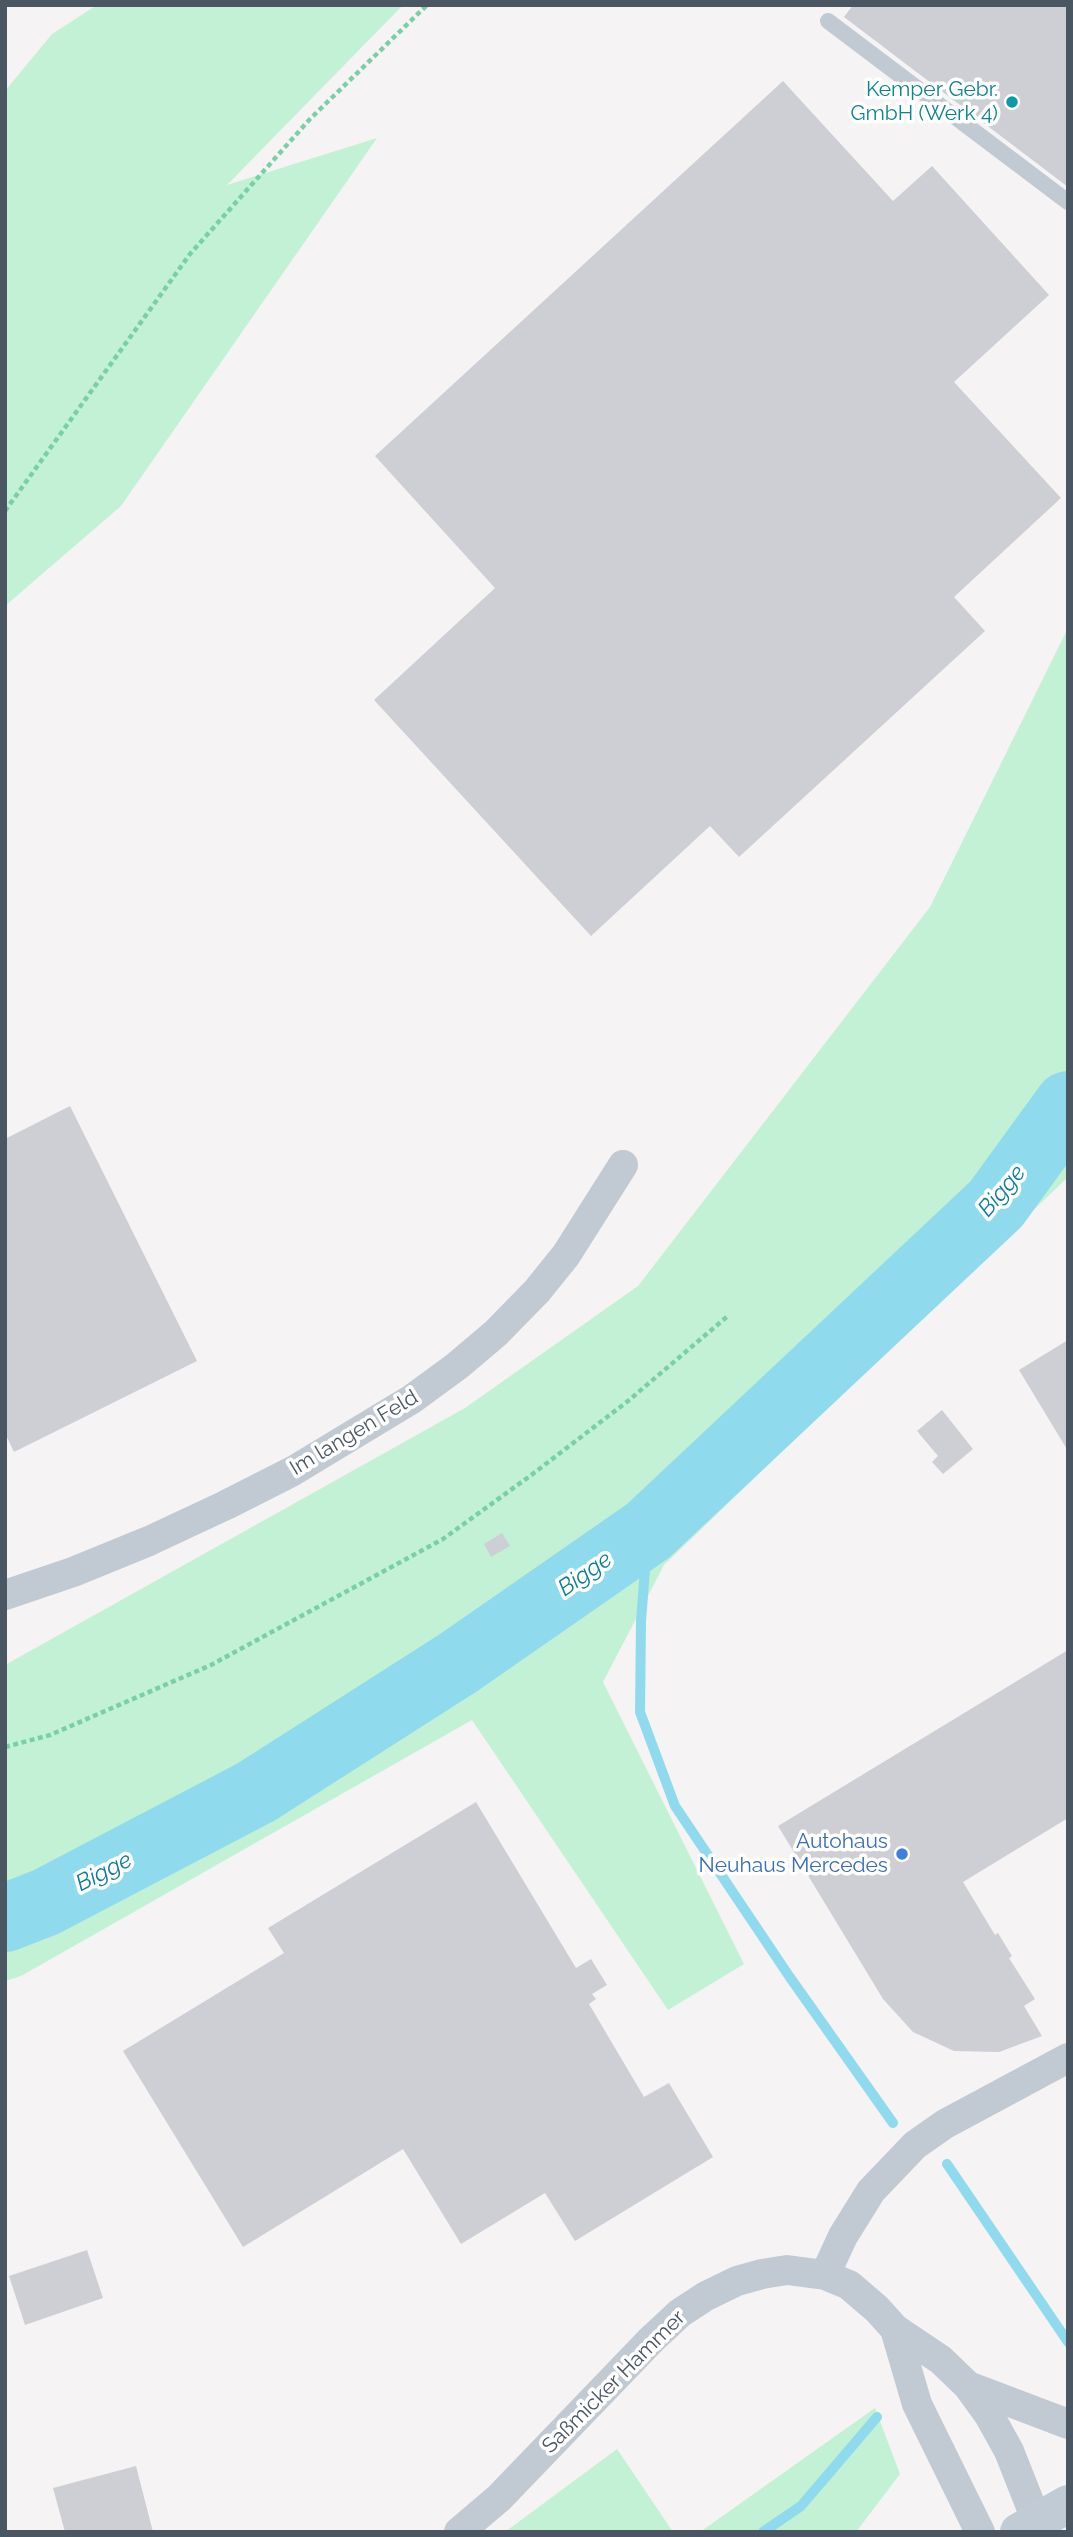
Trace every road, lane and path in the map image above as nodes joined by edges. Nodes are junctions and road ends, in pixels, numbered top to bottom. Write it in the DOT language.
graph roads {
  1 [pos="427,5"];
  2 [pos="828,21"];
  3 [pos="1068,202"];
  4 [pos="5,511"];
  5 [pos="623,1165"];
  6 [pos="729,1315"];
  7 [pos="5,1595"];
  8 [pos="5,1747"];
  9 [pos="1068,2059"];
  10 [pos="825,2275"];
  11 [pos="895,2329"];
  12 [pos="968,2386"];
  13 [pos="1068,2424"];
  14 [pos="1041,2522"];
  15 [pos="459,2532"];
  16 [pos="981,2532"];
  1 -- 4 [label="path"];
  2 -- 3 [label="lane"];
  5 -- 7 [label="street, Im langen Feld"];
  6 -- 8 [label="path"];
  9 -- 10 [label="street"];
  10 -- 11 [label="street, Saßmicker Hammer"];
  10 -- 15 [label="street, Saßmicker Hammer"];
  11 -- 12 [label="street, Saßmicker Hammer"];
  11 -- 16 [label="street, Saßmicker Hammer"];
  12 -- 13 [label="street, Saßmicker Hammer"];
  12 -- 14 [label="street, Saßmicker Hammer"];
}
